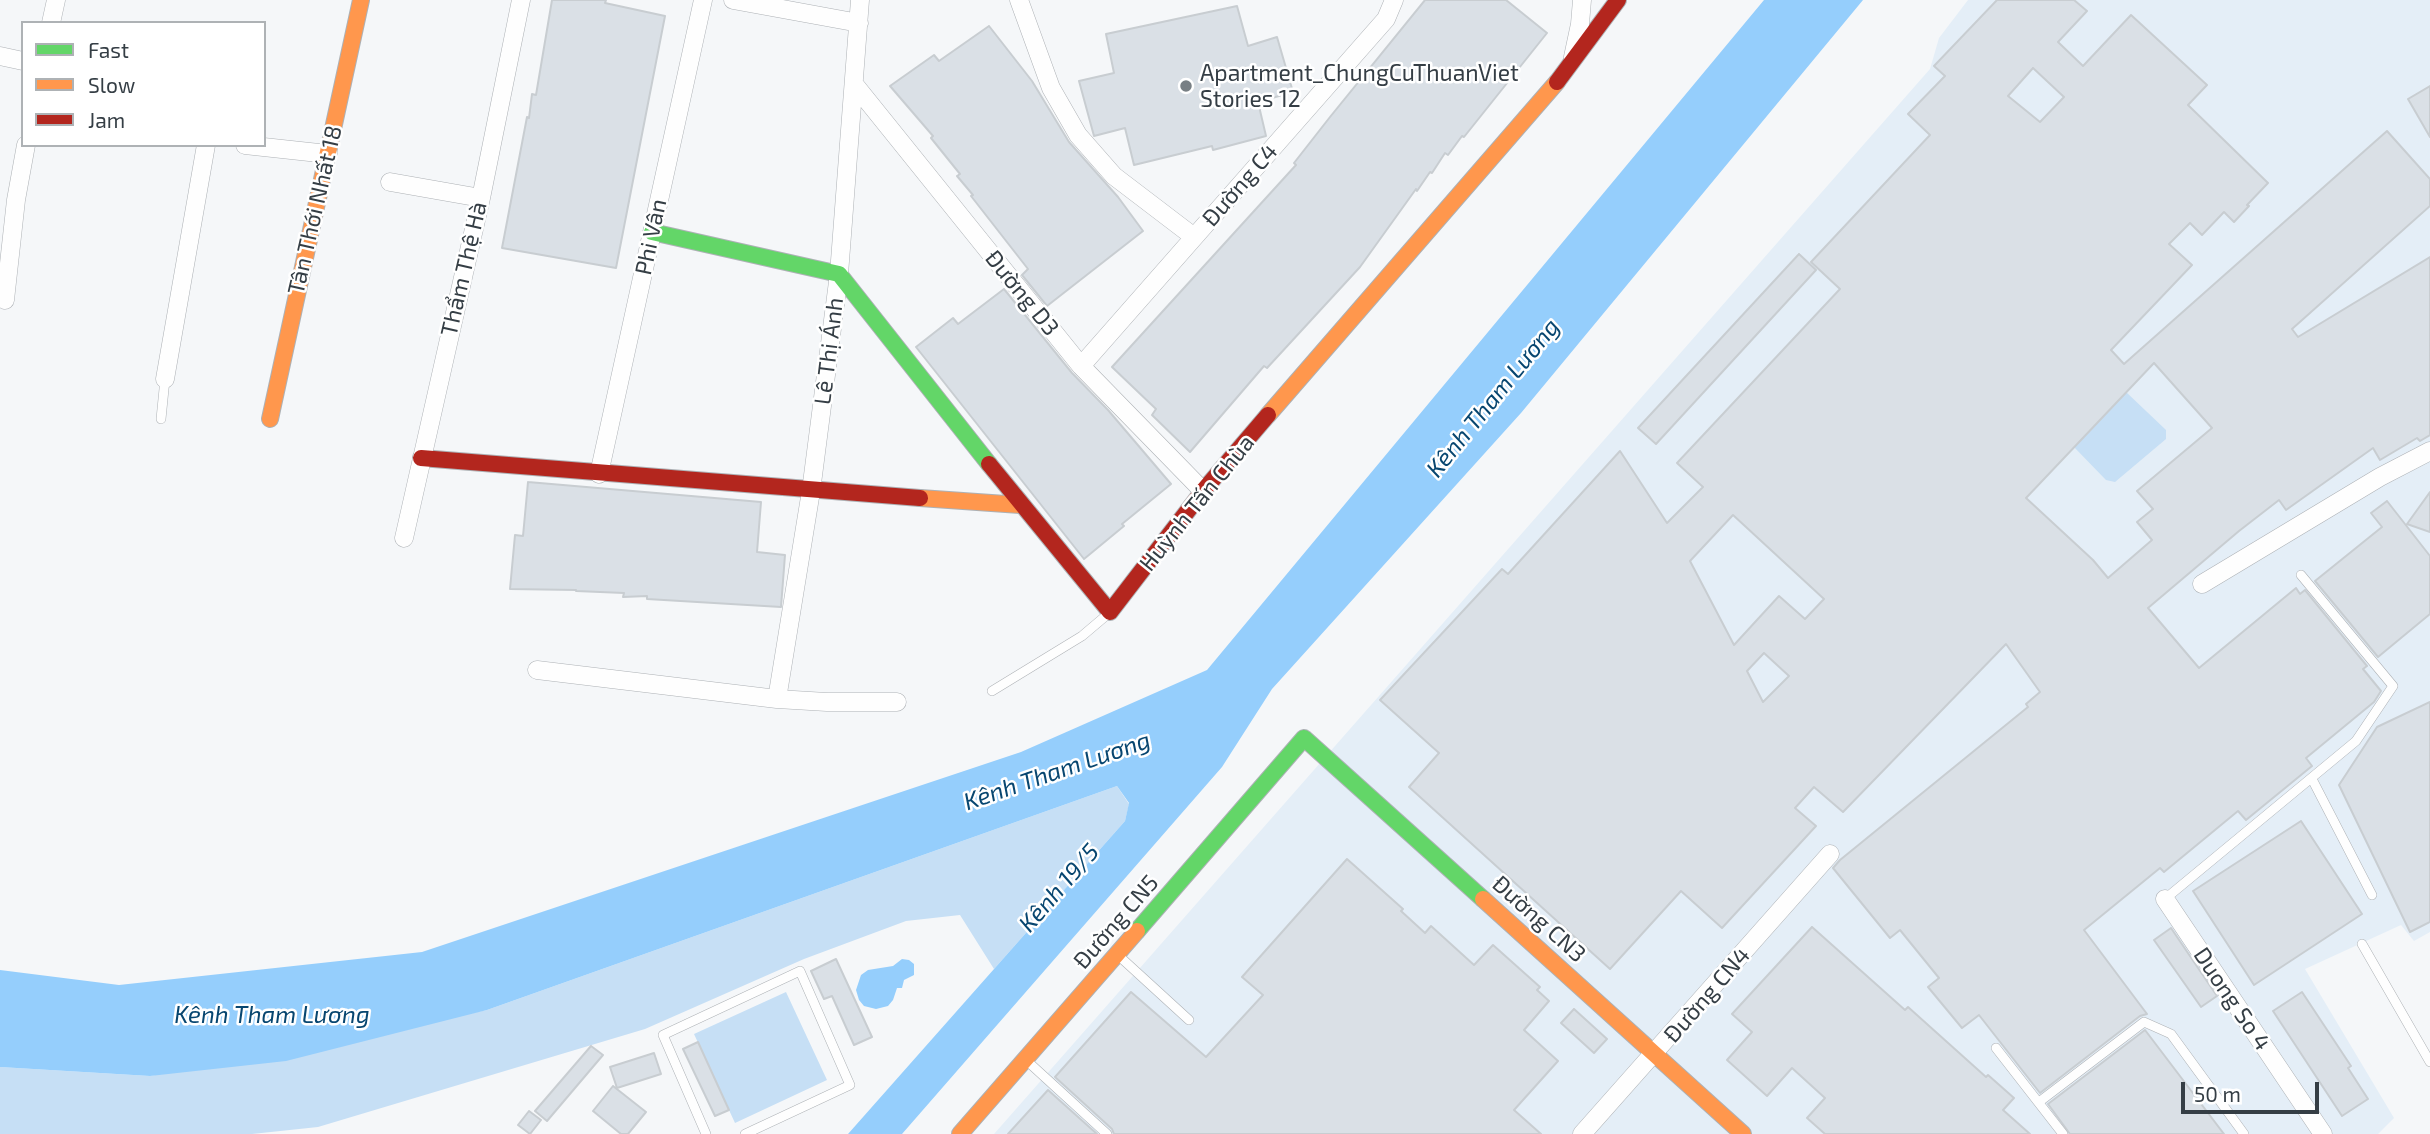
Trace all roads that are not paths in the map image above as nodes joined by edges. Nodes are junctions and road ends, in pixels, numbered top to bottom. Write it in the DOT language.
graph roads {
  1 [pos="56,0"];
  2 [pos="361,0"];
  3 [pos="521,0"];
  4 [pos="703,0"];
  5 [pos="733,0"];
  6 [pos="860,0"];
  7 [pos="1018,0"];
  8 [pos="1394,0"];
  9 [pos="1582,0"];
  10 [pos="1618,0"];
  11 [pos="51,21"];
  12 [pos="859,23"];
  13 [pos="0,55"];
  14 [pos="21,60"];
  15 [pos="1570,67"];
  16 [pos="854,84"];
  17 [pos="25,147"];
  18 [pos="205,147"];
  19 [pos="262,147"];
  20 [pos="328,155"];
  21 [pos="390,182"];
  22 [pos="8,198"];
  23 [pos="481,198"];
  24 [pos="652,232"];
  25 [pos="1194,237"];
  26 [pos="839,274"];
  27 [pos="5,300"];
  28 [pos="1081,366"];
  29 [pos="165,379"];
  30 [pos="161,419"];
  31 [pos="270,419"];
  32 [pos="2430,451"];
  33 [pos="421,458"];
  34 [pos="599,474"];
  35 [pos="811,491"];
  36 [pos="1203,492"];
  37 [pos="1020,505"];
  38 [pos="404,538"];
  39 [pos="2301,575"];
  40 [pos="2202,584"];
  41 [pos="1110,612"];
  42 [pos="537,670"];
  43 [pos="992,691"];
  44 [pos="777,699"];
  45 [pos="897,702"];
  46 [pos="1304,738"];
  47 [pos="2312,779"];
  48 [pos="1830,854"];
  49 [pos="2372,895"];
  50 [pos="2165,899"];
  51 [pos="2362,944"];
  52 [pos="1118,955"];
  53 [pos="1189,1020"];
  54 [pos="1996,1048"];
  55 [pos="1655,1054"];
  56 [pos="1025,1060"];
  57 [pos="2430,1062"];
  58 [pos="2039,1102"];
  59 [pos="706,1134"];
  60 [pos="745,1134"];
  61 [pos="960,1134"];
  62 [pos="1107,1134"];
  63 [pos="1582,1134"];
  64 [pos="1743,1134"];
  65 [pos="2063,1134"];
  66 [pos="2244,1134"];
  67 [pos="2323,1134"];
  1 -- 11 [label="street"];
  2 -- 20 [label="street, Tân Thới Nhất 18"];
  3 -- 23 [label="street, Thẩm Thệ Hà"];
  4 -- 24 [label="street, Phi Vân"];
  5 -- 12 [label="street"];
  6 -- 12 [label="street, Lê Thị Ánh"];
  7 -- 25 [label="street"];
  8 -- 25 [label="street, Đường C4"];
  9 -- 15 [label="street, Huỳnh Tấn Chùa"];
  10 -- 15 [label="street, Huỳnh Tấn Chùa"];
  12 -- 16 [label="street, Lê Thị Ánh"];
  13 -- 14 [label="street"];
  15 -- 36 [label="street, Huỳnh Tấn Chùa"];
  16 -- 26 [label="street, Lê Thị Ánh"];
  16 -- 28 [label="street, Đường D3"];
  17 -- 22 [label="street"];
  18 -- 29 [label="street"];
  19 -- 20 [label="street"];
  20 -- 31 [label="street, Tân Thới Nhất 18"];
  21 -- 23 [label="street"];
  22 -- 27 [label="street"];
  23 -- 33 [label="street, Thẩm Thệ Hà"];
  24 -- 26 [label="street"];
  24 -- 34 [label="street, Phi Vân"];
  25 -- 28 [label="street, Đường C4"];
  26 -- 35 [label="street, Lê Thị Ánh"];
  26 -- 37 [label="street"];
  28 -- 36 [label="street, Đường D3"];
  29 -- 30 [label="lane"];
  32 -- 40 [label="street"];
  33 -- 34 [label="street"];
  33 -- 38 [label="street, Thẩm Thệ Hà"];
  34 -- 35 [label="street"];
  35 -- 37 [label="street"];
  35 -- 44 [label="street, Lê Thị Ánh"];
  36 -- 41 [label="street, Huỳnh Tấn Chùa"];
  37 -- 41 [label="street"];
  39 -- 47 [label="lane"];
  41 -- 43 [label="lane"];
  42 -- 44 [label="street"];
  44 -- 45 [label="street"];
  46 -- 52 [label="street, Đường CN5"];
  46 -- 55 [label="street, Đường CN3"];
  47 -- 49 [label="lane"];
  47 -- 50 [label="lane"];
  48 -- 55 [label="street, Đường CN4"];
  50 -- 67 [label="street, Duong So 4"];
  51 -- 57 [label="lane"];
  52 -- 53 [label="lane"];
  52 -- 56 [label="street, Đường CN5"];
  54 -- 58 [label="lane"];
  55 -- 63 [label="street, Đường CN4"];
  55 -- 64 [label="street, Đường CN3"];
  56 -- 61 [label="street, Đường CN5"];
  56 -- 62 [label="lane"];
  58 -- 65 [label="lane"];
  58 -- 66 [label="lane"];
  59 -- 60 [label="lane"];
}
